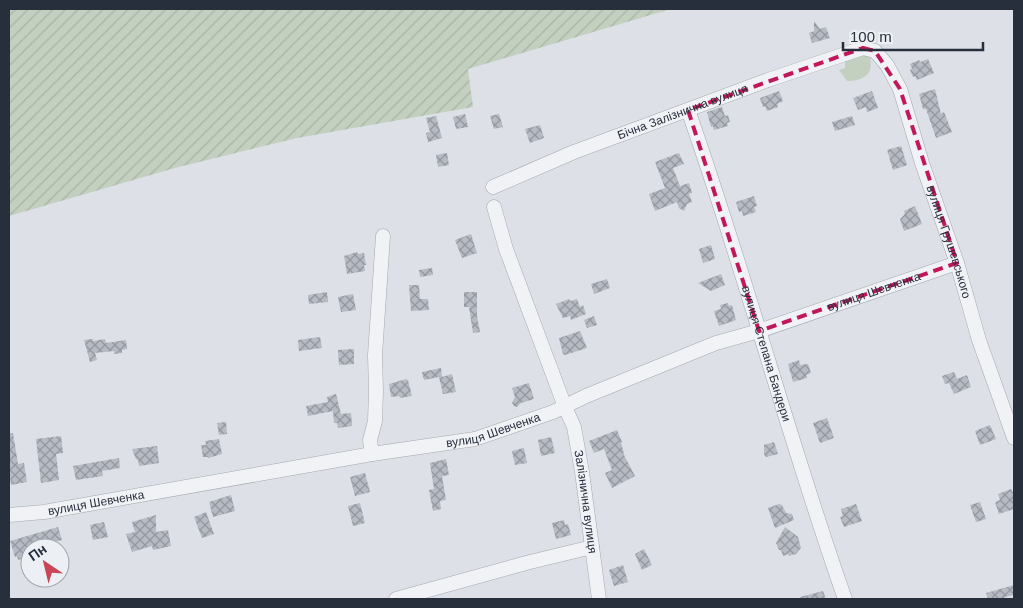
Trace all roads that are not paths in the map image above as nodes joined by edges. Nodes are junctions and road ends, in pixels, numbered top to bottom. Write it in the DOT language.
graph roads {
  1 [pos="875,51"];
  2 [pos="688,110"];
  3 [pos="493,187"];
  4 [pos="494,207"];
  5 [pos="383,236"];
  6 [pos="957,263"];
  7 [pos="759,331"];
  8 [pos="565,407"];
  9 [pos="1014,438"];
  10 [pos="372,454"];
  11 [pos="9,516"];
  12 [pos="592,547"];
  13 [pos="396,599"];
  14 [pos="599,599"];
  15 [pos="845,599"];
  1 -- 2 [label="street, Бічна Залізнична вулиця"];
  1 -- 6 [label="street, вулиця Грушевського"];
  2 -- 3 [label="street, Бічна Залізнична вулиця"];
  2 -- 7 [label="street, вулиця Степана Бандери"];
  4 -- 8 [label="street, Залізнична вулиця"];
  5 -- 10 [label="street"];
  6 -- 7 [label="street, вулиця Шевченка"];
  6 -- 9 [label="street, вулиця Грушевського"];
  7 -- 8 [label="street, вулиця Шевченка"];
  7 -- 15 [label="street, вулиця Степана Бандери"];
  8 -- 10 [label="street, вулиця Шевченка"];
  8 -- 12 [label="street, Залізнична вулиця"];
  10 -- 11 [label="street, вулиця Шевченка"];
  12 -- 13 [label="street"];
  12 -- 14 [label="street, Залізнична вулиця"];
}
